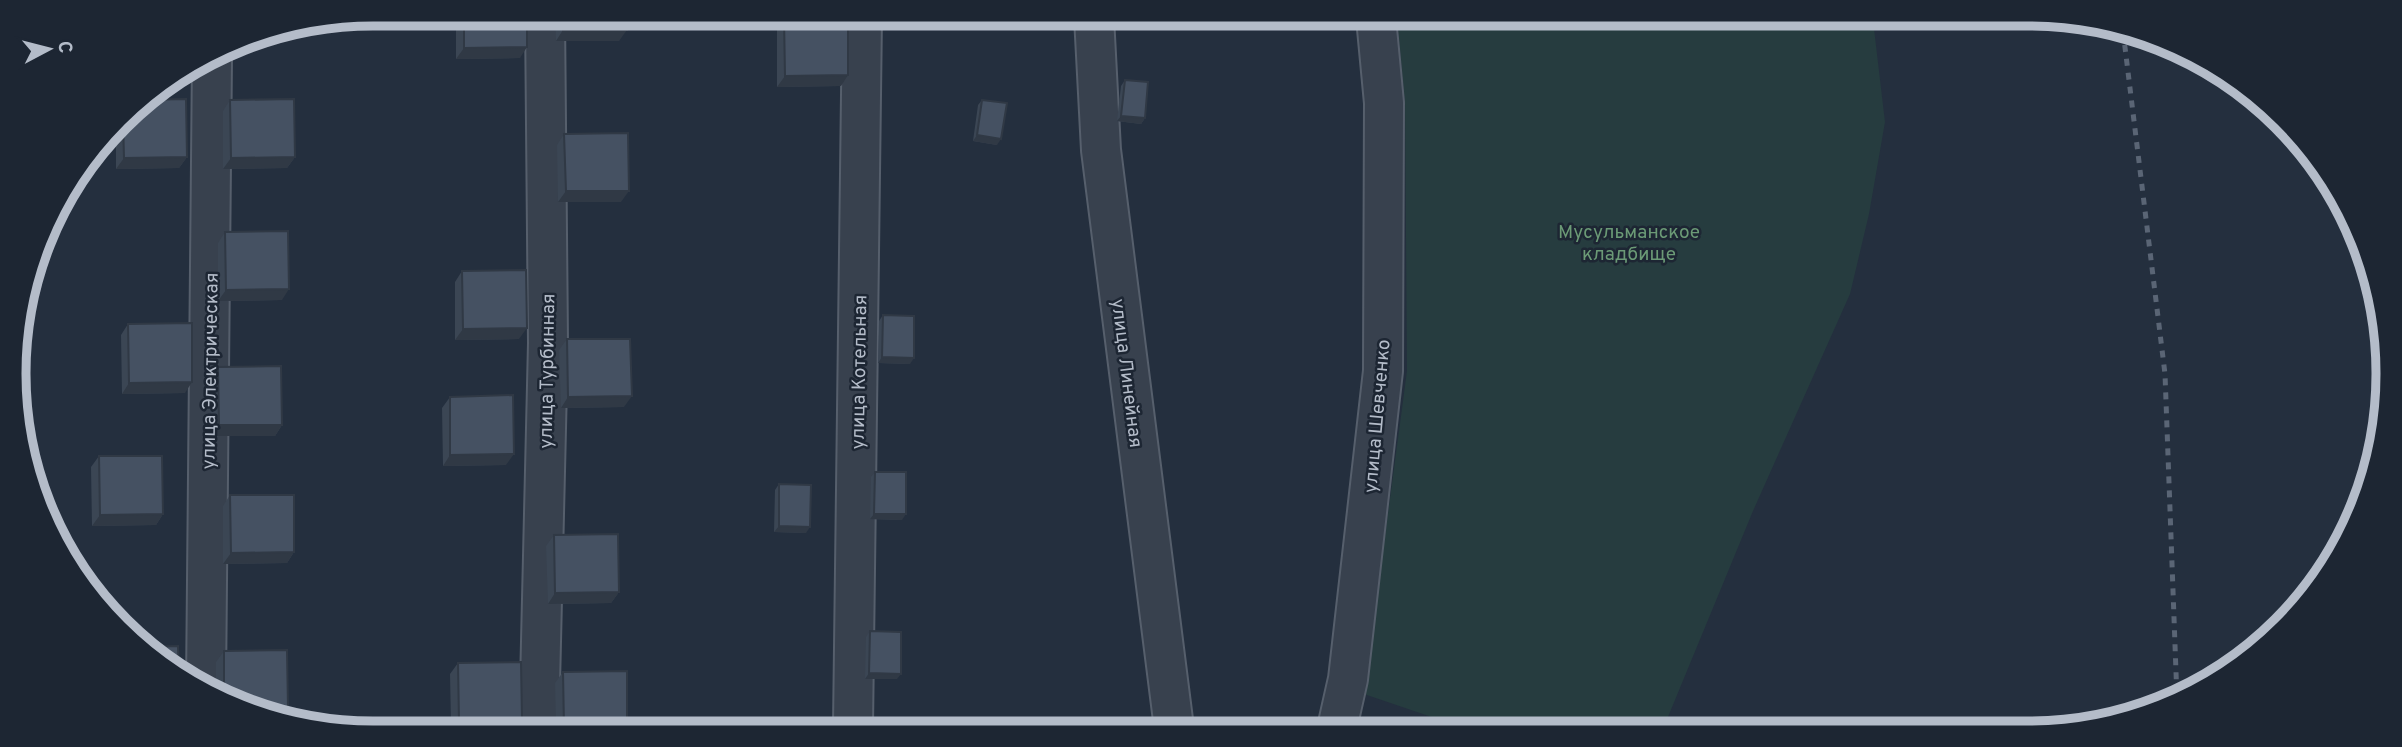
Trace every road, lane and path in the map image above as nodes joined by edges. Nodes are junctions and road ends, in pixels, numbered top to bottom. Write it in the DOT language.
graph roads {
  1 [pos="545,26"];
  2 [pos="862,26"];
  3 [pos="1094,26"];
  4 [pos="1378,26"];
  5 [pos="212,66"];
  6 [pos="206,677"];
  7 [pos="539,721"];
  8 [pos="853,721"];
  9 [pos="1173,721"];
  10 [pos="1339,721"];
  1 -- 7 [label="street, улица Турбинная"];
  2 -- 8 [label="street, улица Котельная"];
  3 -- 9 [label="street, улица Линейная"];
  4 -- 10 [label="street, улица Шевченко"];
  5 -- 6 [label="street, улица Электрическая"];
}
